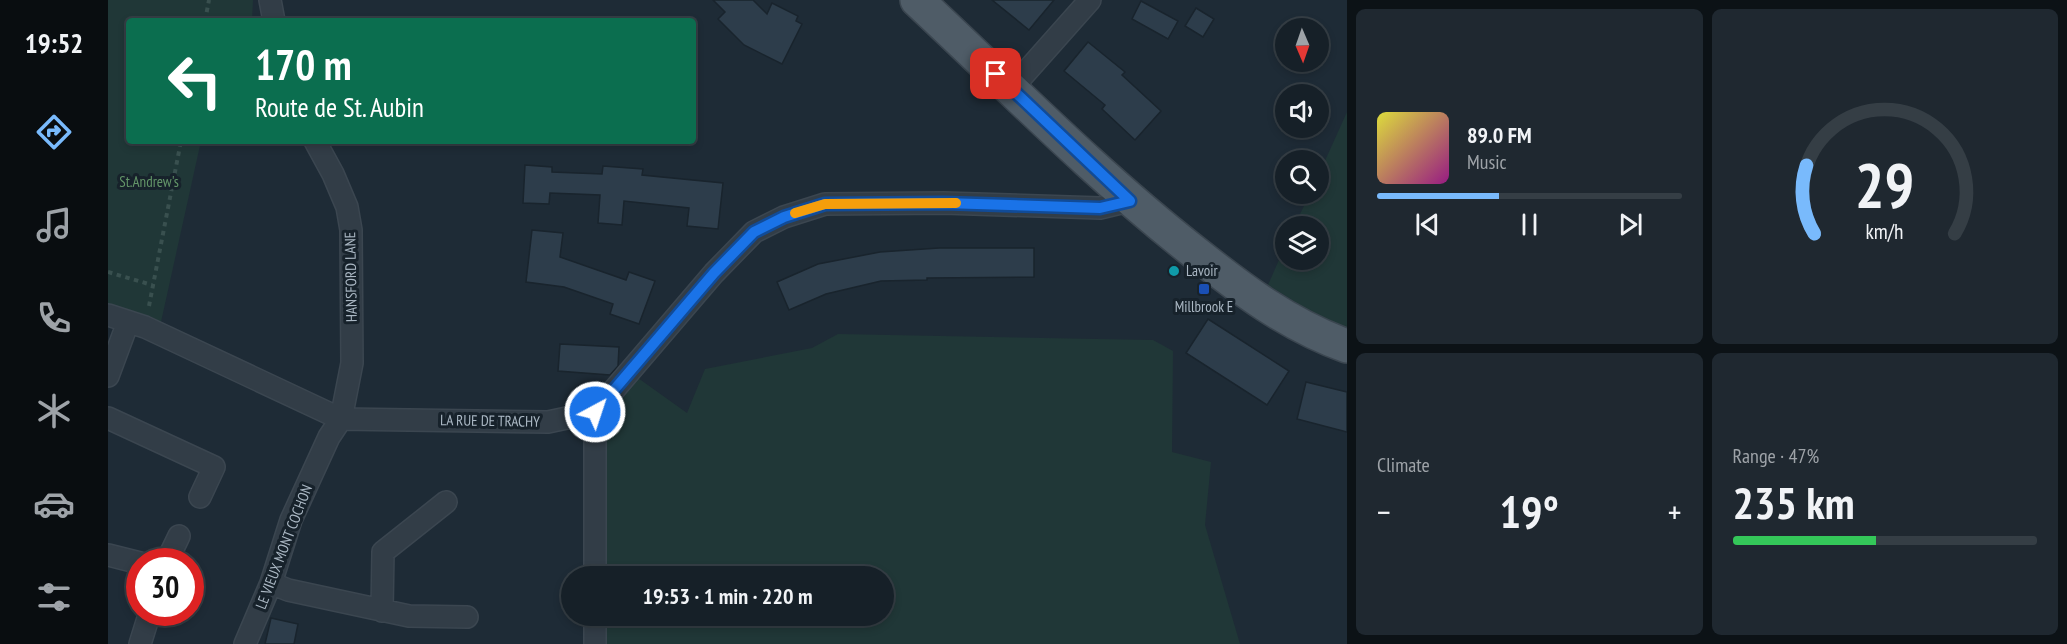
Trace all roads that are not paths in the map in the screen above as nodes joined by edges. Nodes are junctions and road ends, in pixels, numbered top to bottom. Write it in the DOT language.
graph roads {
  1 [pos="270,0"];
  2 [pos="917,0"];
  3 [pos="1090,0"];
  4 [pos="273,18"];
  5 [pos="1011,89"];
  6 [pos="317,144"];
  7 [pos="1130,201"];
  8 [pos="108,315"];
  9 [pos="137,324"];
  10 [pos="1347,346"];
  11 [pos="108,376"];
  12 [pos="595,412"];
  13 [pos="108,418"];
  14 [pos="342,419"];
  15 [pos="200,497"];
  16 [pos="446,502"];
  17 [pos="179,537"];
  18 [pos="174,548"];
  19 [pos="108,555"];
  20 [pos="126,560"];
  21 [pos="595,566"];
  22 [pos="271,583"];
  23 [pos="382,611"];
  24 [pos="467,617"];
  25 [pos="146,626"];
  26 [pos="595,626"];
  27 [pos="140,644"];
  28 [pos="245,644"];
  29 [pos="595,644"];
  1 -- 4 [label="street"];
  2 -- 5 [label="main road"];
  3 -- 5 [label="street"];
  5 -- 7 [label="main road"];
  6 -- 14 [label="street, HANSFORD LANE"];
  7 -- 10 [label="main road"];
  7 -- 12 [label="street"];
  8 -- 9 [label="street, LA RUE DE TRACHY"];
  9 -- 11 [label="street"];
  9 -- 14 [label="street, LA RUE DE TRACHY"];
  12 -- 14 [label="street, LA RUE DE TRACHY"];
  12 -- 21 [label="street"];
  13 -- 15 [label="street"];
  14 -- 22 [label="street, LE VIEUX MONT COCHON"];
  16 -- 23 [label="street"];
  17 -- 18 [label="street"];
  19 -- 20 [label="street"];
  22 -- 23 [label="street"];
  22 -- 28 [label="street, LE VIEUX MONT COCHON"];
  23 -- 24 [label="street"];
  25 -- 27 [label="street"];
  26 -- 29 [label="street"];
}
